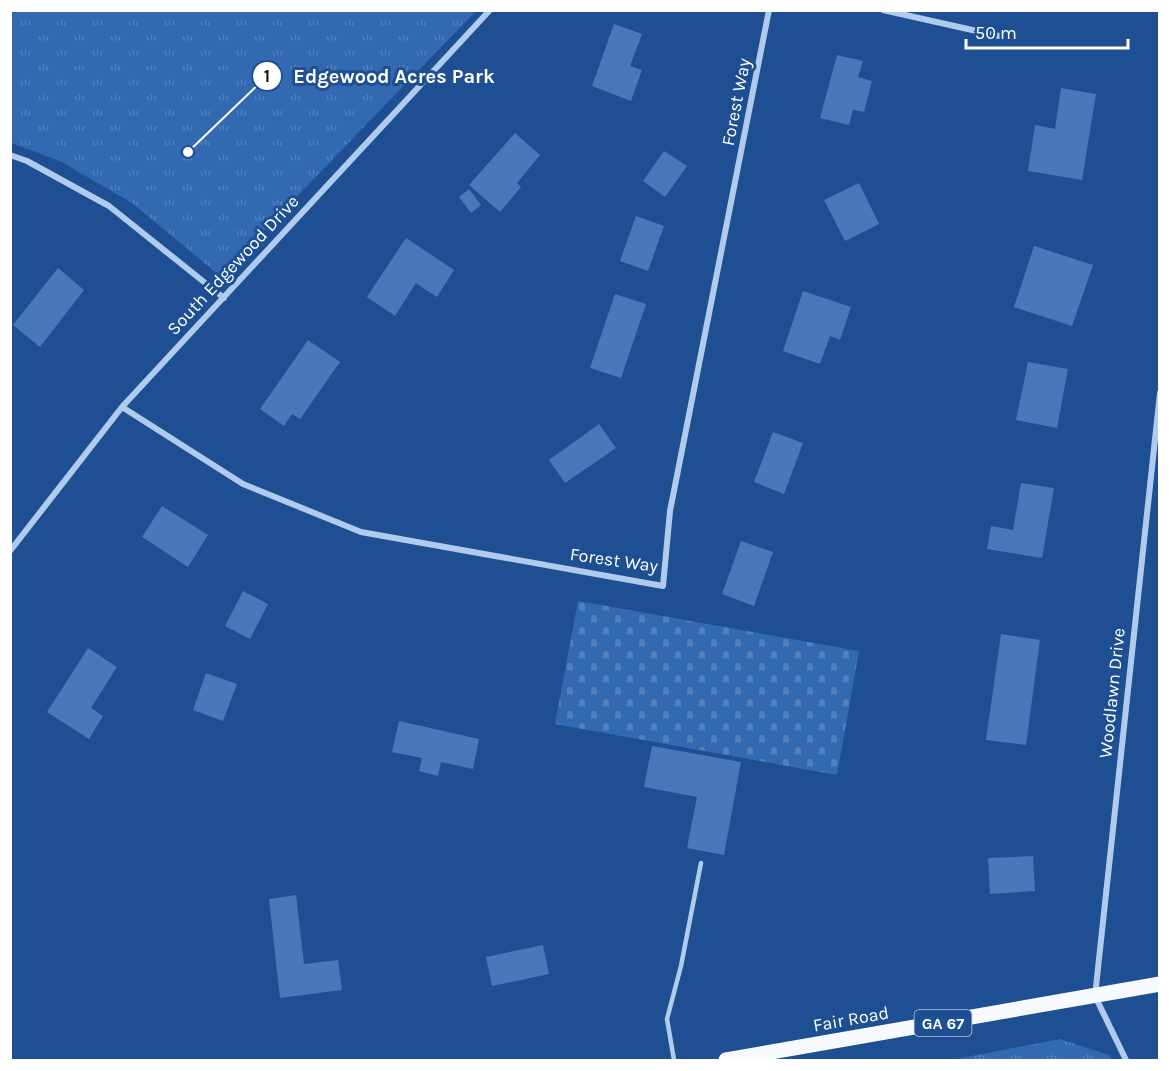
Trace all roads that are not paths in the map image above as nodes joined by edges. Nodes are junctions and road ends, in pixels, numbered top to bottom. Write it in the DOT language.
graph roads {
  1 [pos="490,10"];
  2 [pos="769,10"];
  3 [pos="883,10"];
  4 [pos="999,36"];
  5 [pos="10,155"];
  6 [pos="224,298"];
  7 [pos="1160,393"];
  8 [pos="122,407"];
  9 [pos="10,551"];
  10 [pos="701,863"];
  11 [pos="1160,984"];
  12 [pos="1095,996"];
  13 [pos="674,1060"];
  14 [pos="726,1060"];
  15 [pos="1126,1060"];
  1 -- 6 [label="street, South Edgewood Drive"];
  2 -- 8 [label="street, Forest Way"];
  3 -- 4 [label="street"];
  5 -- 6 [label="street"];
  6 -- 8 [label="street, South Edgewood Drive"];
  7 -- 12 [label="street, Woodlawn Drive"];
  8 -- 9 [label="street, South Edgewood Drive"];
  10 -- 13 [label="lane"];
  11 -- 12 [label="main road, Fair Road / GA 67"];
  12 -- 14 [label="main road, Fair Road / GA 67"];
  12 -- 15 [label="street"];
}
